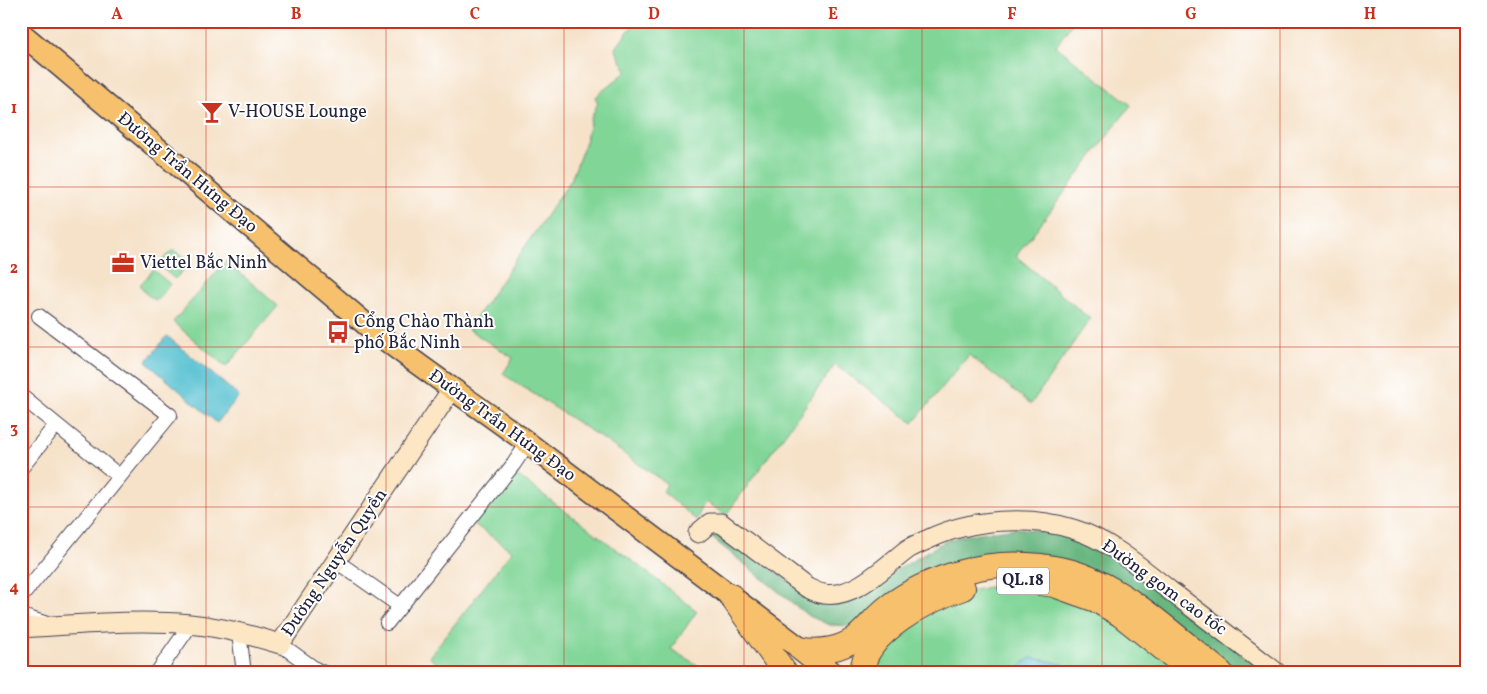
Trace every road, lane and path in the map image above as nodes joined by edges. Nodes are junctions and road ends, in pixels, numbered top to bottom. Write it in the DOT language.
graph roads {
  1 [pos="21,33"];
  2 [pos="39,316"];
  3 [pos="452,389"];
  4 [pos="21,396"];
  5 [pos="56,425"];
  6 [pos="528,443"];
  7 [pos="21,468"];
  8 [pos="119,476"];
  9 [pos="698,533"];
  10 [pos="336,561"];
  11 [pos="731,596"];
  12 [pos="21,597"];
  13 [pos="400,606"];
  14 [pos="21,616"];
  15 [pos="387,623"];
  16 [pos="192,624"];
  17 [pos="54,626"];
  18 [pos="21,628"];
  19 [pos="239,633"];
  20 [pos="280,644"];
  21 [pos="801,648"];
  22 [pos="157,673"];
  23 [pos="244,673"];
  24 [pos="323,673"];
  25 [pos="785,673"];
  26 [pos="832,673"];
  27 [pos="862,673"];
  28 [pos="1194,673"];
  29 [pos="1221,673"];
  30 [pos="1277,673"];
  1 -- 3 [label="main road, Đường Trần Hưng Đạo"];
  2 -- 8 [label="street"];
  3 -- 6 [label="main road, Đường Trần Hưng Đạo"];
  3 -- 10 [label="main road, Đường Nguyễn Quyền"];
  4 -- 5 [label="street"];
  5 -- 7 [label="street"];
  5 -- 8 [label="street"];
  6 -- 11 [label="main road, Đường Trần Hưng Đạo"];
  6 -- 13 [label="street"];
  8 -- 12 [label="street"];
  9 -- 30 [label="main road, Đường gom cao tốc"];
  10 -- 13 [label="street"];
  10 -- 20 [label="main road, Đường Nguyễn Quyền"];
  11 -- 21 [label="main road, Đường Trần Hưng Đạo"];
  11 -- 25 [label="highway"];
  13 -- 15 [label="street"];
  14 -- 17 [label="street"];
  16 -- 17 [label="main road, Đường Nguyễn Quyền"];
  16 -- 19 [label="main road, Đường Nguyễn Quyền"];
  16 -- 22 [label="street"];
  17 -- 18 [label="main road, Đường Nguyễn Quyền"];
  19 -- 20 [label="main road, Đường Nguyễn Quyền"];
  19 -- 23 [label="street"];
  20 -- 24 [label="street"];
  21 -- 26 [label="highway, Đường Trần Hưng Đạo"];
  21 -- 29 [label="highway"];
  27 -- 28 [label="highway, QL.18"];
}
